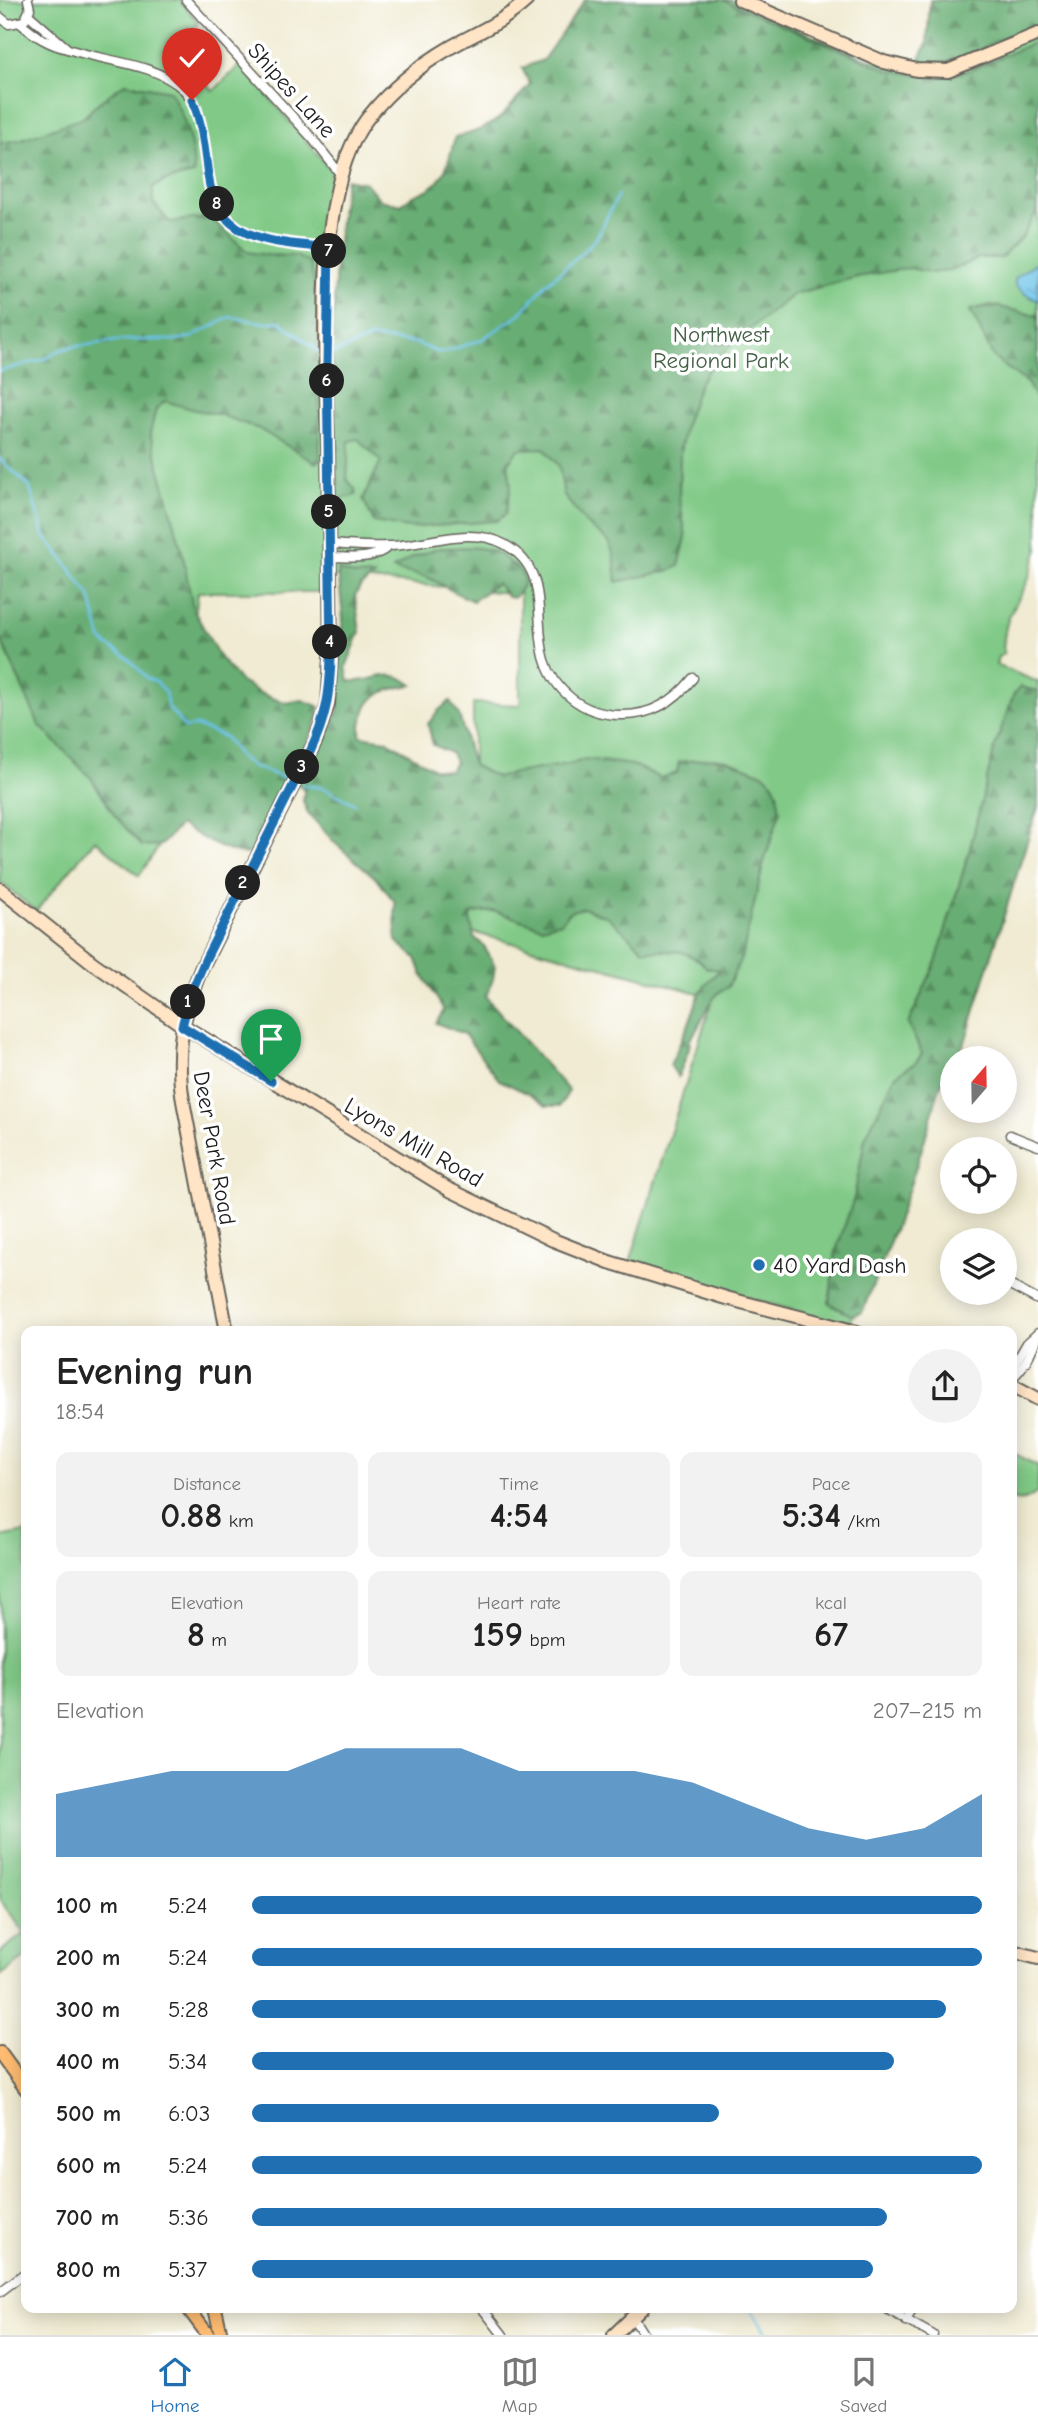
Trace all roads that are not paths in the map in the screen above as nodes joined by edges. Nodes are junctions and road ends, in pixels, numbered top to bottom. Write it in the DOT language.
graph roads {
  1 [pos="28,0"];
  2 [pos="186,0"];
  3 [pos="526,0"];
  4 [pos="740,0"];
  5 [pos="29,15"];
  6 [pos="0,16"];
  7 [pos="20,23"];
  8 [pos="1038,34"];
  9 [pos="68,49"];
  10 [pos="341,175"];
  11 [pos="329,248"];
  12 [pos="388,547"];
  13 [pos="329,551"];
  14 [pos="693,678"];
  15 [pos="0,889"];
  16 [pos="182,1026"];
  17 [pos="1010,1135"];
  18 [pos="1038,1146"];
  19 [pos="1017,1289"];
  20 [pos="1038,1300"];
  21 [pos="226,1326"];
  22 [pos="835,1326"];
  23 [pos="1038,1334"];
  24 [pos="1017,1360"];
  25 [pos="1017,1374"];
  26 [pos="1017,1388"];
  27 [pos="1038,1399"];
  28 [pos="1017,1952"];
  29 [pos="1038,1958"];
  30 [pos="0,2053"];
  31 [pos="21,2082"];
  32 [pos="21,2276"];
  33 [pos="0,2291"];
  34 [pos="192,2313"];
  35 [pos="216,2313"];
  36 [pos="486,2313"];
  37 [pos="637,2313"];
  38 [pos="893,2313"];
  39 [pos="910,2313"];
  40 [pos="632,2318"];
  41 [pos="905,2321"];
  42 [pos="208,2335"];
  43 [pos="221,2335"];
  44 [pos="503,2335"];
  45 [pos="614,2335"];
  46 [pos="644,2335"];
  47 [pos="933,2335"];
  1 -- 5 [label="street"];
  2 -- 10 [label="street, Shipes Lane"];
  3 -- 10 [label="street, Deer Park Road"];
  4 -- 8 [label="street"];
  5 -- 7 [label="street"];
  5 -- 9 [label="street"];
  6 -- 7 [label="street"];
  7 -- 9 [label="street"];
  9 -- 11 [label="street"];
  10 -- 11 [label="street, Deer Park Road"];
  11 -- 13 [label="street, Deer Park Road"];
  12 -- 13 [label="street"];
  12 -- 13 [label="street"];
  12 -- 14 [label="street"];
  13 -- 16 [label="street, Deer Park Road"];
  15 -- 16 [label="street, Lyons Mill Road"];
  16 -- 21 [label="street, Deer Park Road"];
  16 -- 22 [label="street, Lyons Mill Road"];
  17 -- 18 [label="street"];
  19 -- 20 [label="street"];
  23 -- 24 [label="street"];
  23 -- 25 [label="street"];
  26 -- 27 [label="street"];
  28 -- 29 [label="street"];
  30 -- 31 [label="main road"];
  32 -- 33 [label="street"];
  34 -- 42 [label="main road"];
  35 -- 43 [label="main road"];
  36 -- 44 [label="street"];
  37 -- 40 [label="street"];
  38 -- 41 [label="street"];
  39 -- 41 [label="street"];
  40 -- 45 [label="street"];
  40 -- 46 [label="street"];
  41 -- 47 [label="street"];
}
